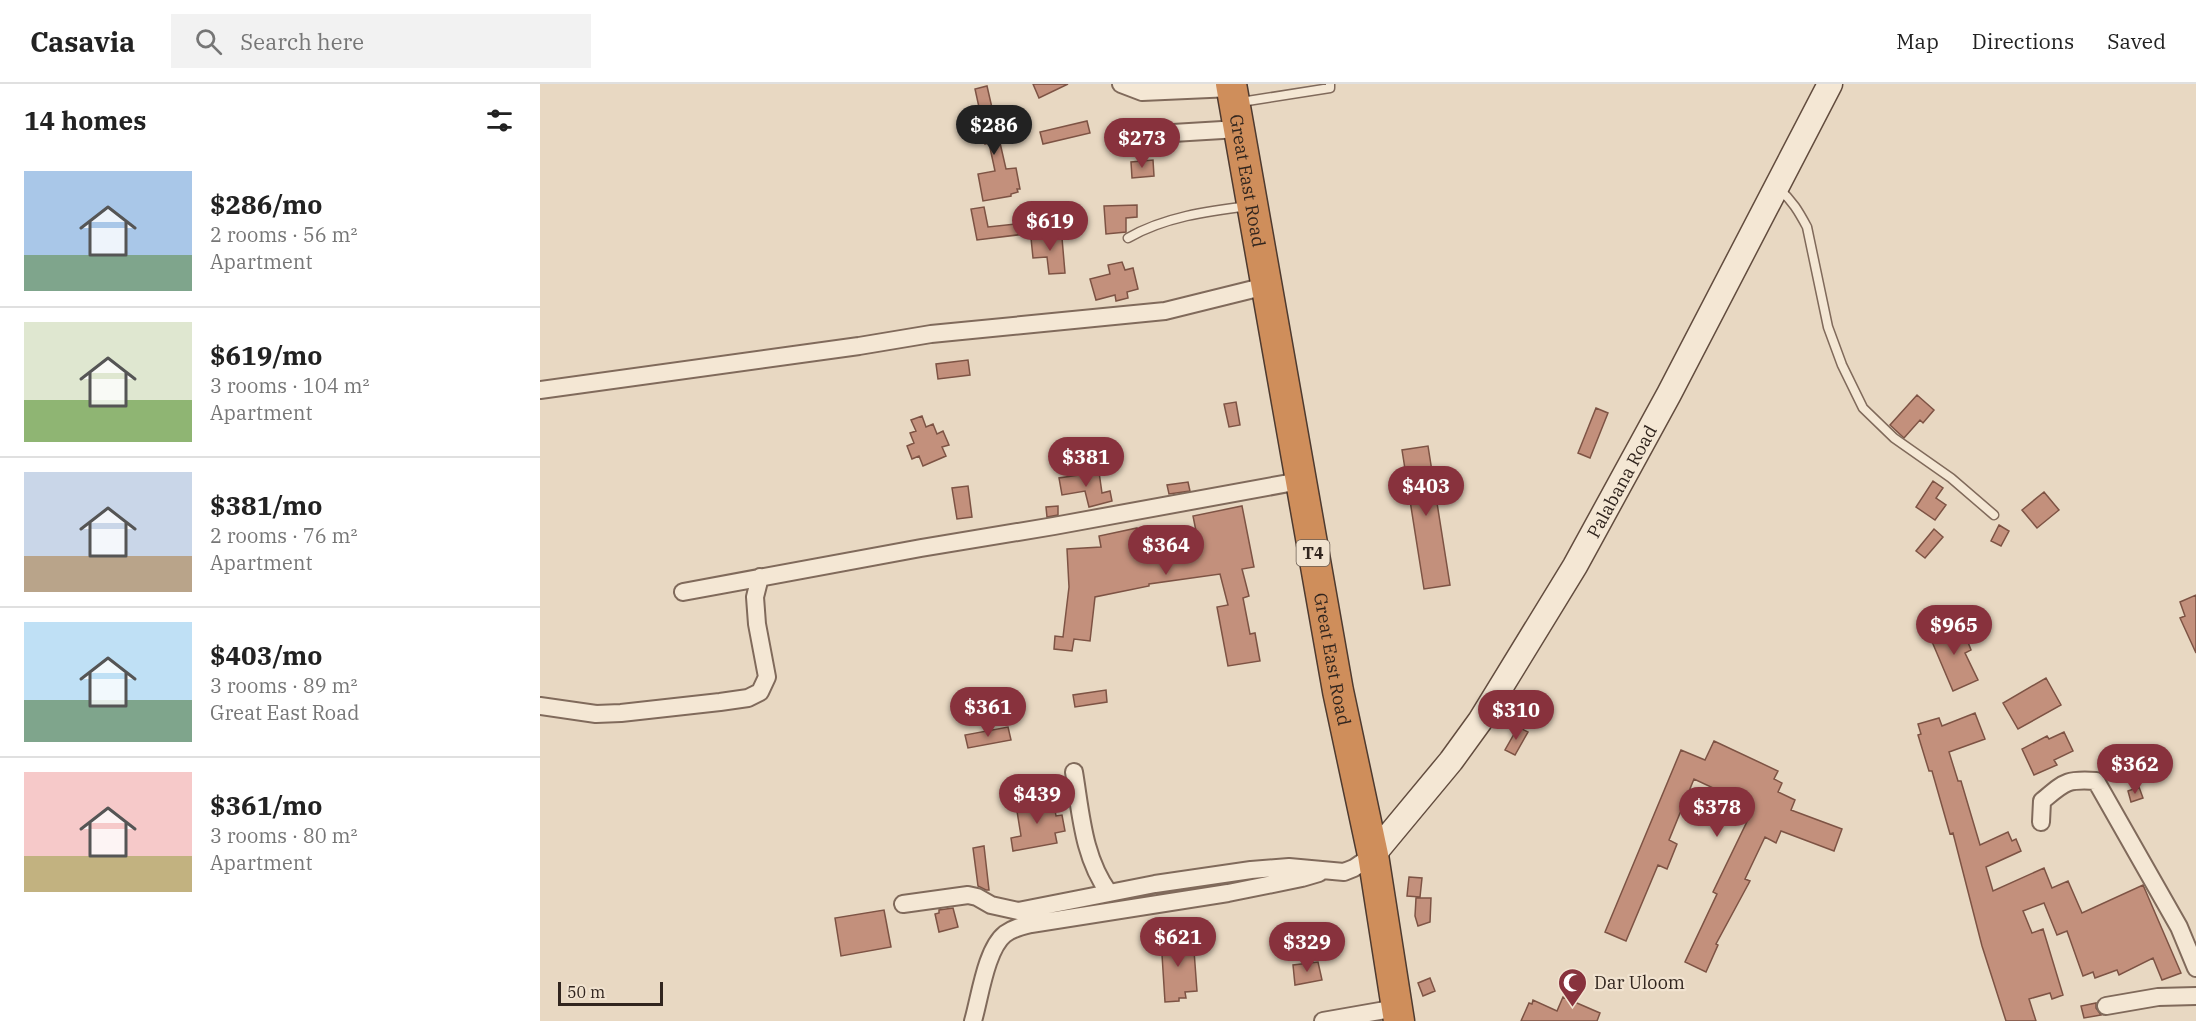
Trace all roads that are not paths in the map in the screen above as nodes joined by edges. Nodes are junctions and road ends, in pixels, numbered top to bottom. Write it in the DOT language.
graph roads {
  1 [pos="1121,84"];
  2 [pos="1330,84"];
  3 [pos="1830,84"];
  4 [pos="1234,101"];
  5 [pos="1123,136"];
  6 [pos="1776,187"];
  7 [pos="1252,205"];
  8 [pos="1128,238"];
  9 [pos="1266,286"];
  10 [pos="540,390"];
  11 [pos="1300,481"];
  12 [pos="1994,515"];
  13 [pos="760,577"];
  14 [pos="683,592"];
  15 [pos="540,706"];
  16 [pos="1074,772"];
  17 [pos="2041,822"];
  18 [pos="1373,855"];
  19 [pos="1323,871"];
  20 [pos="1108,893"];
  21 [pos="903,904"];
  22 [pos="2196,968"];
  23 [pos="2196,996"];
  24 [pos="2106,1006"];
  25 [pos="1398,1015"];
  26 [pos="973,1021"];
  27 [pos="1323,1021"];
  1 -- 4 [label="street"];
  2 -- 4 [label="lane"];
  3 -- 6 [label="street, Palabana Road"];
  4 -- 5 [label="street"];
  4 -- 7 [label="highway, Great East Road / T4"];
  6 -- 12 [label="lane"];
  6 -- 18 [label="street, Palabana Road"];
  7 -- 8 [label="lane"];
  7 -- 9 [label="highway, Great East Road / T4"];
  9 -- 10 [label="street"];
  9 -- 11 [label="highway, Great East Road / T4"];
  11 -- 13 [label="street"];
  11 -- 18 [label="highway, Great East Road / T4"];
  13 -- 14 [label="street"];
  13 -- 15 [label="street"];
  16 -- 20 [label="street"];
  17 -- 22 [label="street"];
  18 -- 19 [label="street"];
  18 -- 25 [label="highway, Great East Road / T4"];
  19 -- 20 [label="street"];
  19 -- 26 [label="street"];
  20 -- 21 [label="street"];
  23 -- 24 [label="street"];
  25 -- 27 [label="street"];
}
